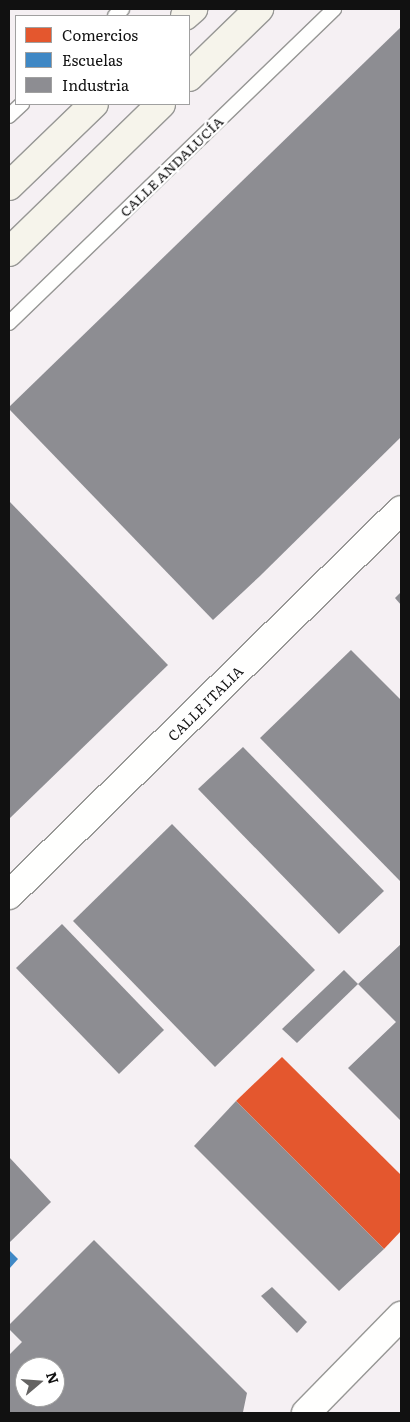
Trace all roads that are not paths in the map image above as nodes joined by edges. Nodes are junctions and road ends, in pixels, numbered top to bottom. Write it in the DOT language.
graph roads {
  1 [pos="259,9"];
  2 [pos="334,9"];
  3 [pos="190,76"];
  4 [pos="21,105"];
  5 [pos="93,105"];
  6 [pos="160,105"];
  7 [pos="9,116"];
  8 [pos="9,186"];
  9 [pos="9,252"];
  10 [pos="9,323"];
  11 [pos="401,510"];
  12 [pos="9,896"];
  13 [pos="401,1316"];
  14 [pos="306,1413"];
  1 -- 3 [label="main road"];
  2 -- 10 [label="lane, CALLE ANDALUCÍA"];
  4 -- 7 [label="lane"];
  5 -- 8 [label="main road"];
  6 -- 9 [label="main road"];
  11 -- 12 [label="street, CALLE ITALIA"];
  13 -- 14 [label="street"];
}
